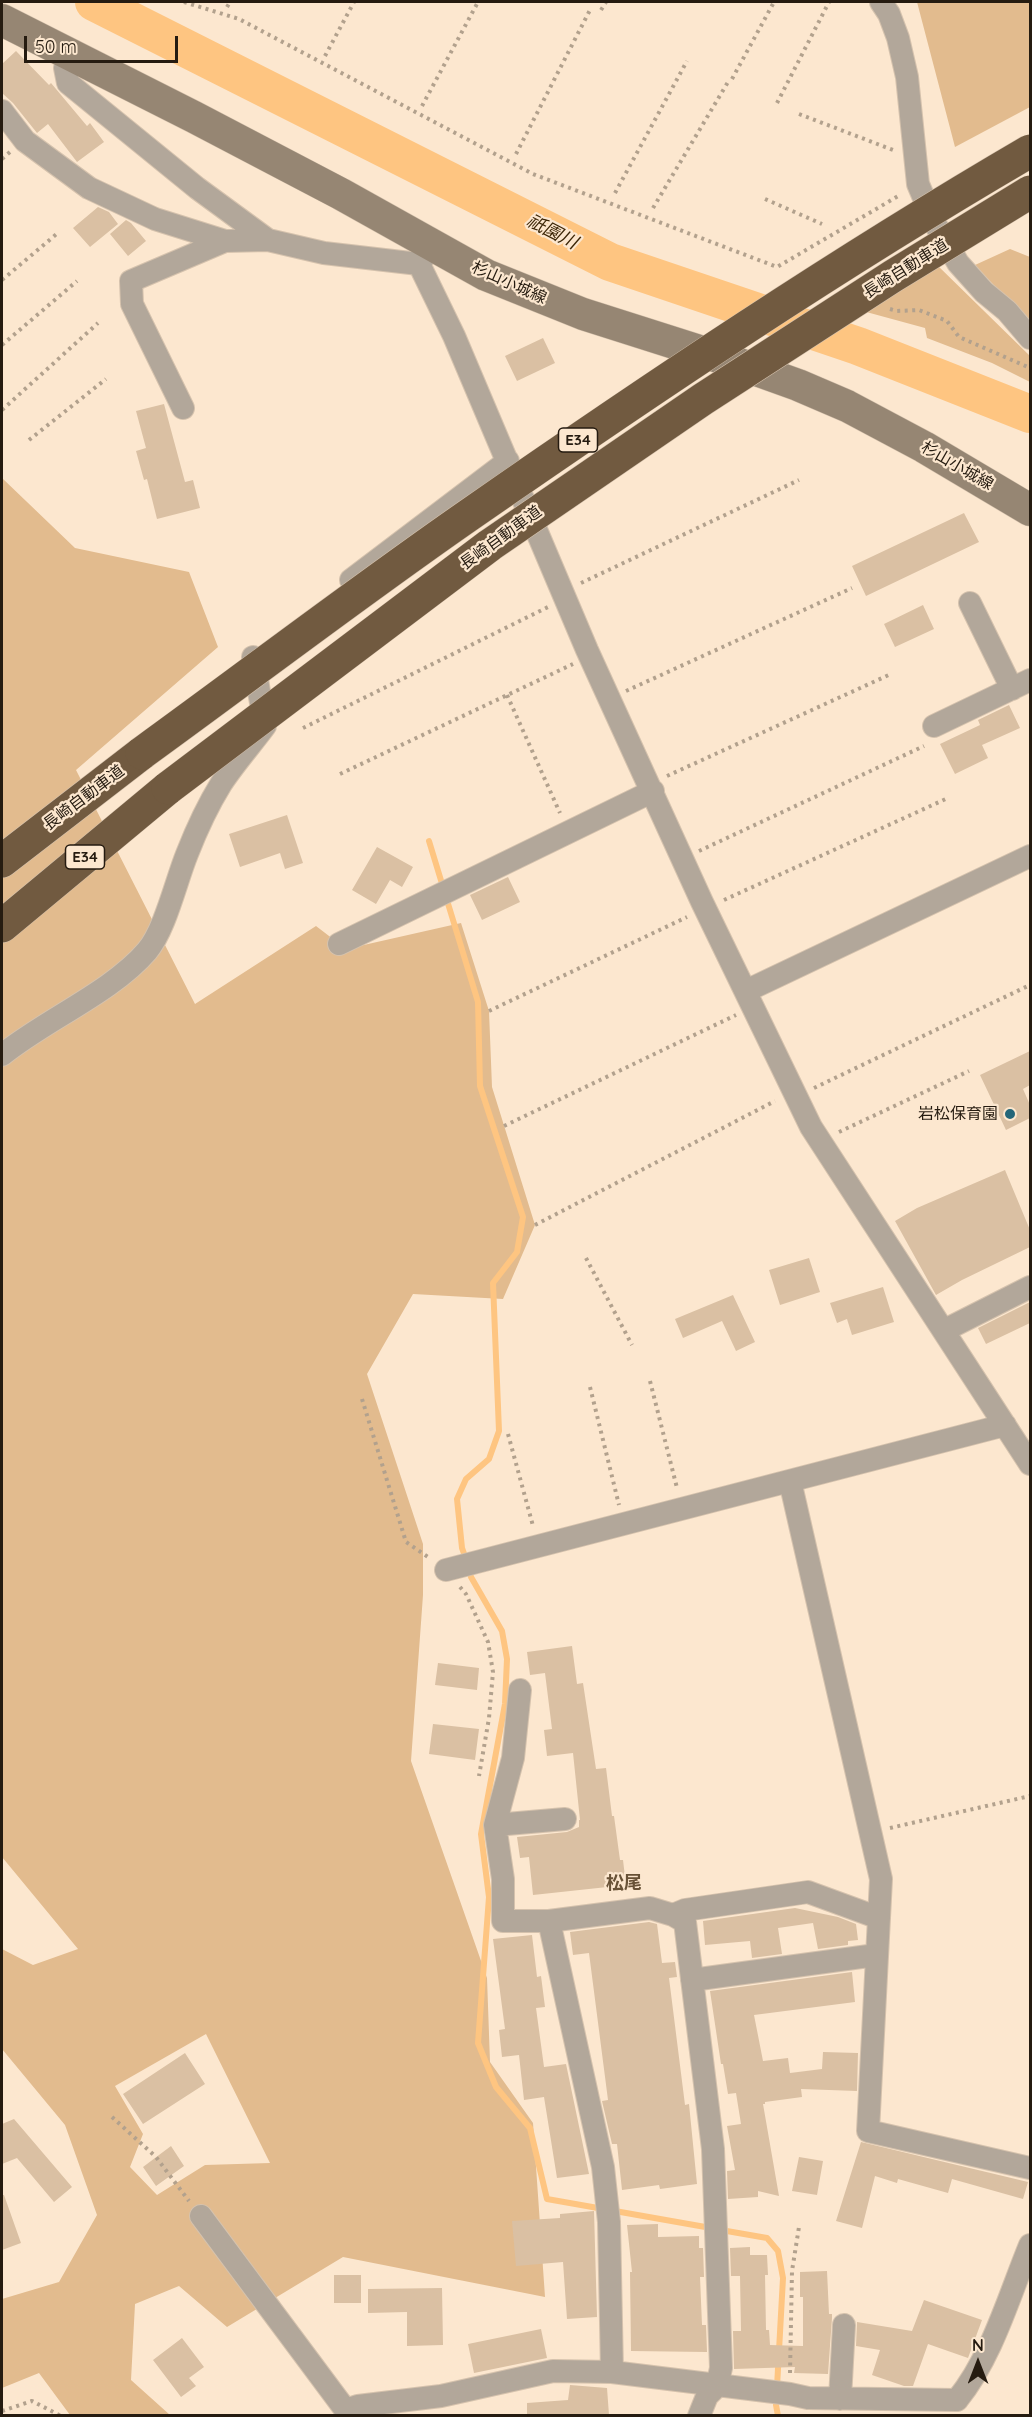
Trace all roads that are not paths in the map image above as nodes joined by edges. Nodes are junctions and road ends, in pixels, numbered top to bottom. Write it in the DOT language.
graph roads {
  1 [pos="881,2"];
  2 [pos="2,21"];
  3 [pos="69,55"];
  4 [pos="2,111"];
  5 [pos="1030,151"];
  6 [pos="1030,192"];
  7 [pos="268,240"];
  8 [pos="225,241"];
  9 [pos="426,255"];
  10 [pos="1030,338"];
  11 [pos="183,408"];
  12 [pos="507,461"];
  13 [pos="1030,510"];
  14 [pos="970,603"];
  15 [pos="1026,683"];
  16 [pos="929,736"];
  17 [pos="658,784"];
  18 [pos="1030,856"];
  19 [pos="2,861"];
  20 [pos="2,926"];
  21 [pos="339,944"];
  22 [pos="744,1002"];
  23 [pos="2,1055"];
  24 [pos="1030,1287"];
  25 [pos="945,1330"];
  26 [pos="1005,1425"];
  27 [pos="1030,1464"];
  28 [pos="790,1481"];
  29 [pos="460,1566"];
  30 [pos="520,1690"];
  31 [pos="565,1819"];
  32 [pos="495,1825"];
  33 [pos="673,1915"];
  34 [pos="879,1918"];
  35 [pos="549,1921"];
  36 [pos="876,1955"];
  37 [pos="692,1980"];
  38 [pos="1030,2168"];
  39 [pos="201,2216"];
  40 [pos="1030,2245"];
  41 [pos="843,2325"];
  42 [pos="612,2372"];
  43 [pos="717,2386"];
  44 [pos="840,2399"];
  45 [pos="442,2405"];
  46 [pos="961,2408"];
  47 [pos="348,2413"];
  48 [pos="699,2415"];
  1 -- 10 [label="street"];
  2 -- 3 [label="main road, 杉山小城線"];
  3 -- 7 [label="street"];
  3 -- 9 [label="main road, 杉山小城線"];
  4 -- 8 [label="street"];
  5 -- 19 [label="highway, 長崎自動車道 / E34, bridge"];
  6 -- 20 [label="highway, 長崎自動車道 / E34, bridge"];
  7 -- 8 [label="street"];
  7 -- 9 [label="street"];
  8 -- 11 [label="street"];
  9 -- 12 [label="street"];
  9 -- 13 [label="main road, 杉山小城線"];
  12 -- 17 [label="street"];
  12 -- 23 [label="street"];
  14 -- 15 [label="street"];
  15 -- 16 [label="street"];
  17 -- 21 [label="street"];
  17 -- 22 [label="street"];
  18 -- 22 [label="street"];
  22 -- 25 [label="street"];
  24 -- 25 [label="street"];
  25 -- 26 [label="street"];
  26 -- 27 [label="street"];
  26 -- 28 [label="street"];
  28 -- 29 [label="street"];
  28 -- 34 [label="street"];
  30 -- 32 [label="street"];
  31 -- 32 [label="street"];
  32 -- 35 [label="street"];
  33 -- 34 [label="street"];
  33 -- 35 [label="street"];
  33 -- 37 [label="street"];
  34 -- 36 [label="street"];
  35 -- 42 [label="street"];
  36 -- 37 [label="street"];
  36 -- 38 [label="street"];
  37 -- 43 [label="street"];
  39 -- 47 [label="street"];
  40 -- 46 [label="street"];
  41 -- 44 [label="street"];
  42 -- 43 [label="street"];
  42 -- 45 [label="street"];
  43 -- 44 [label="street"];
  43 -- 48 [label="street"];
  44 -- 46 [label="street"];
  45 -- 47 [label="street"];
}
